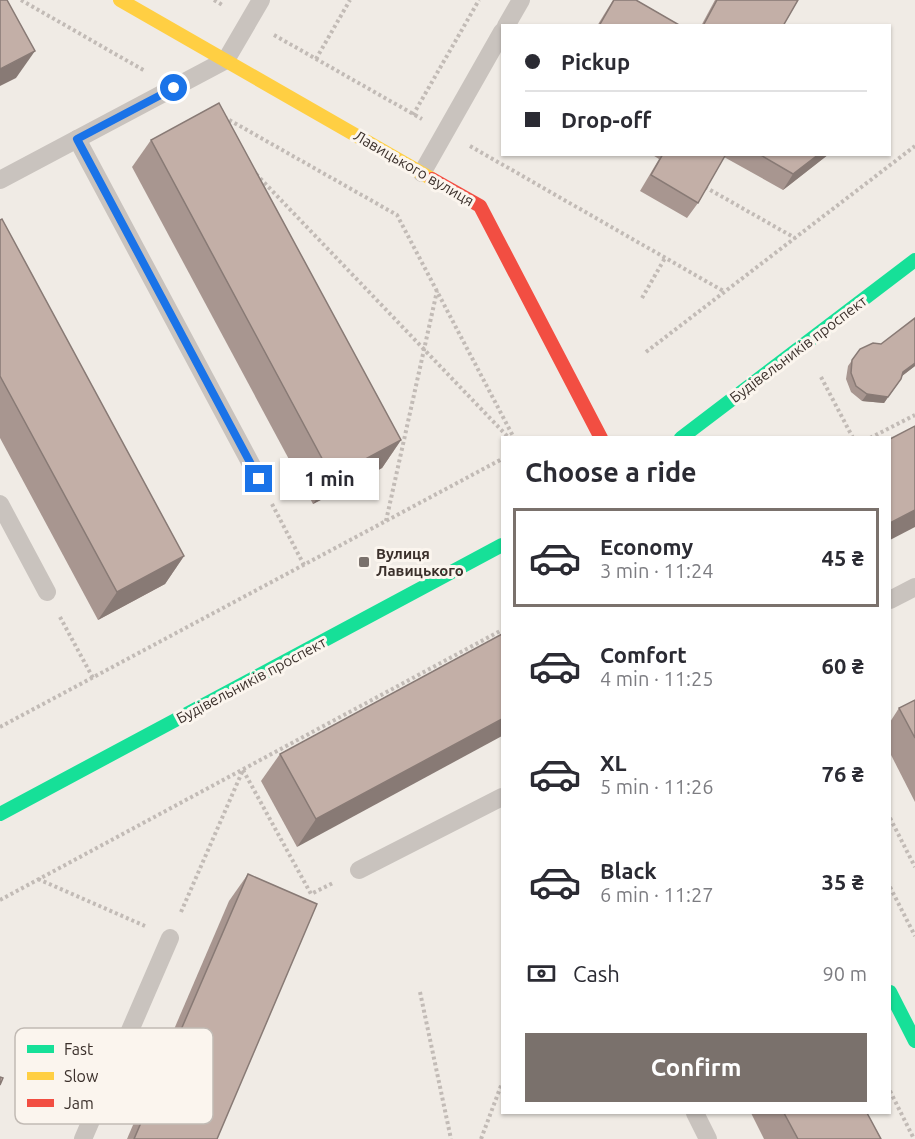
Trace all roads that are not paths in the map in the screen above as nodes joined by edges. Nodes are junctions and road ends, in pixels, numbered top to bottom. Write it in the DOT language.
graph roads {
  1 [pos="120,0"];
  2 [pos="261,0"];
  3 [pos="521,0"];
  4 [pos="507,24"];
  5 [pos="501,34"];
  6 [pos="226,60"];
  7 [pos="77,139"];
  8 [pos="422,173"];
  9 [pos="0,180"];
  10 [pos="915,260"];
  11 [pos="600,436"];
  12 [pos="684,436"];
  13 [pos="259,479"];
  14 [pos="0,504"];
  15 [pos="501,546"];
  16 [pos="915,587"];
  17 [pos="47,592"];
  18 [pos="891,599"];
  19 [pos="501,798"];
  20 [pos="0,814"];
  21 [pos="359,870"];
  22 [pos="170,938"];
  23 [pos="891,994"];
  24 [pos="131,1028"];
  25 [pos="915,1041"];
  26 [pos="696,1114"];
  27 [pos="89,1124"];
  28 [pos="83,1139"];
  29 [pos="708,1139"];
  1 -- 6 [label="main road, Лавицького вулиця"];
  2 -- 6 [label="lane"];
  3 -- 4 [label="lane"];
  5 -- 8 [label="lane"];
  6 -- 7 [label="lane"];
  6 -- 8 [label="main road, Лавицького вулиця"];
  7 -- 9 [label="lane"];
  7 -- 13 [label="lane"];
  8 -- 11 [label="main road, Лавицького вулиця"];
  10 -- 12 [label="main road, Будівельників проспект"];
  14 -- 17 [label="lane"];
  15 -- 20 [label="main road, Будівельників проспект"];
  16 -- 18 [label="lane"];
  19 -- 21 [label="lane"];
  22 -- 24 [label="lane"];
  23 -- 25 [label="main road"];
  26 -- 29 [label="lane"];
  27 -- 28 [label="lane"];
}
